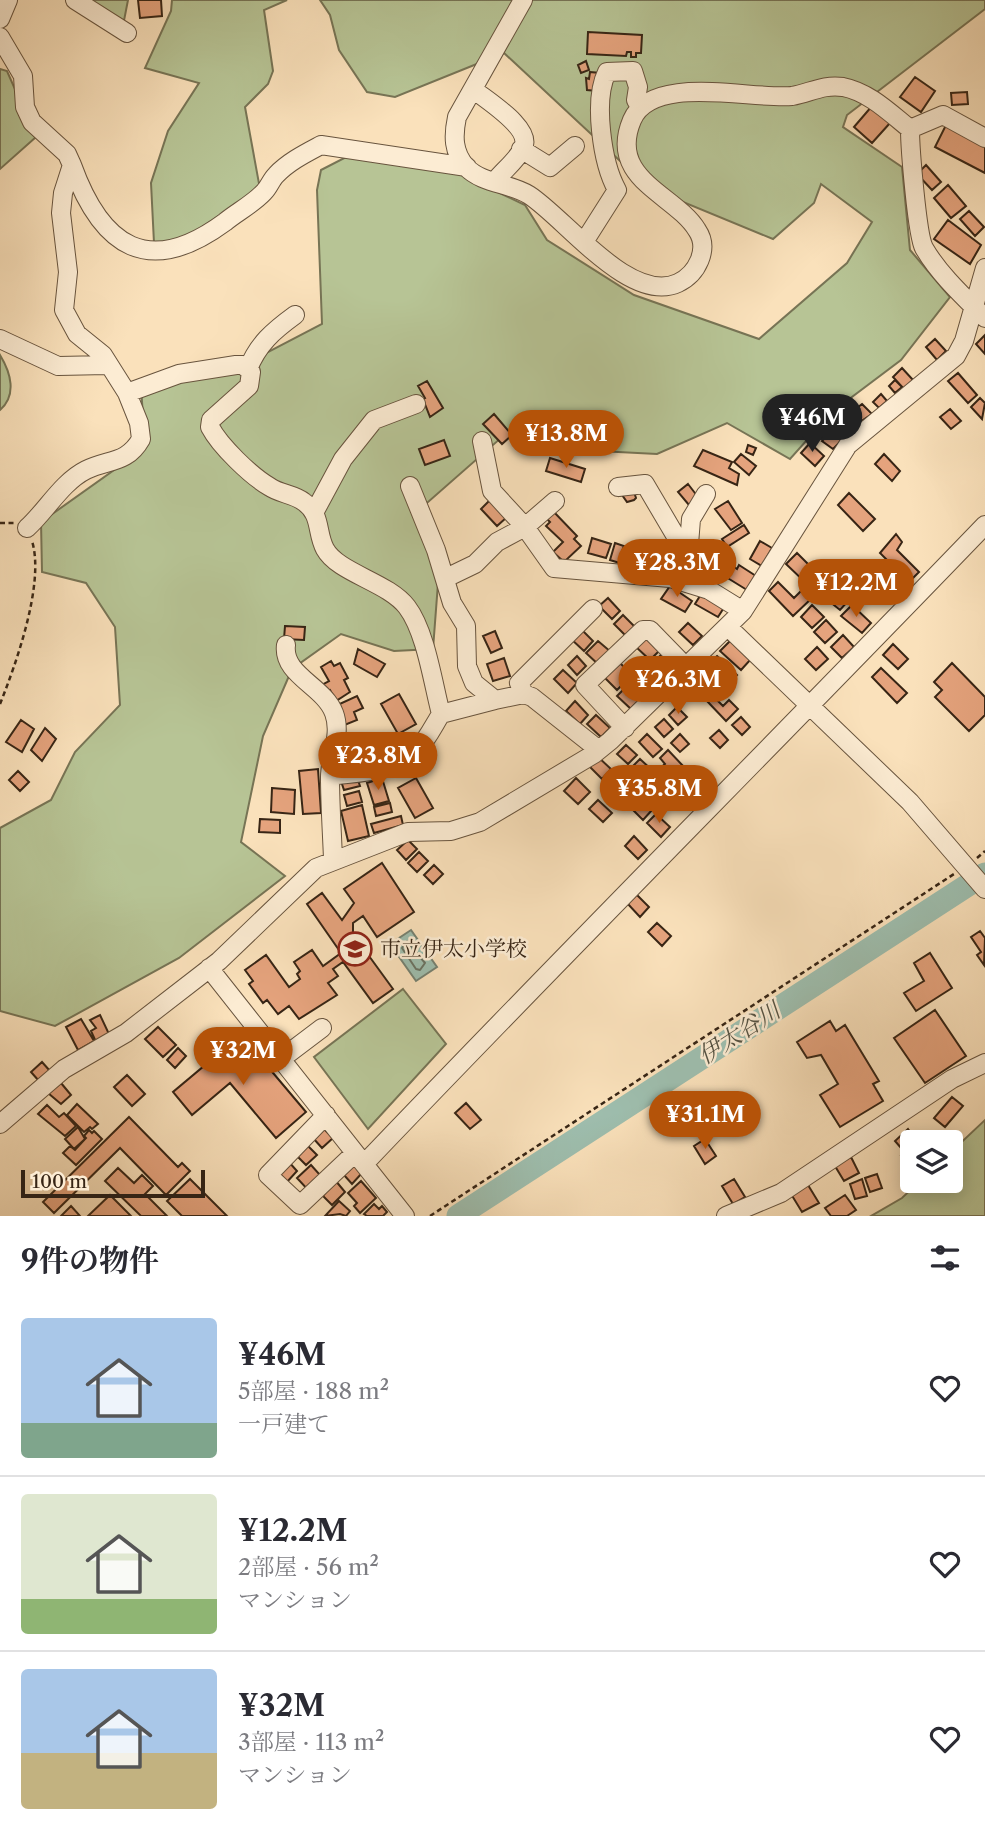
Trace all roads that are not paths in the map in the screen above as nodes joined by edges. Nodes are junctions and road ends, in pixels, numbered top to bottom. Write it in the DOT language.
graph roads {
  1 [pos="8,0"];
  2 [pos="75,0"];
  3 [pos="523,0"];
  4 [pos="0,19"];
  5 [pos="127,33"];
  6 [pos="0,37"];
  7 [pos="473,89"];
  8 [pos="640,107"];
  9 [pos="911,128"];
  10 [pos="985,138"];
  11 [pos="575,146"];
  12 [pos="522,149"];
  13 [pos="72,165"];
  14 [pos="467,167"];
  15 [pos="495,181"];
  16 [pos="583,242"];
  17 [pos="985,268"];
  18 [pos="979,313"];
  19 [pos="295,315"];
  20 [pos="0,339"];
  21 [pos="107,365"];
  22 [pos="248,369"];
  23 [pos="127,393"];
  24 [pos="416,404"];
  25 [pos="482,441"];
  26 [pos="410,486"];
  27 [pos="618,487"];
  28 [pos="706,494"];
  29 [pos="555,501"];
  30 [pos="315,511"];
  31 [pos="985,525"];
  32 [pos="524,527"];
  33 [pos="27,528"];
  34 [pos="688,557"];
  35 [pos="446,578"];
  36 [pos="700,587"];
  37 [pos="593,609"];
  38 [pos="743,611"];
  39 [pos="728,627"];
  40 [pos="286,645"];
  41 [pos="687,668"];
  42 [pos="524,694"];
  43 [pos="495,701"];
  44 [pos="811,706"];
  45 [pos="442,714"];
  46 [pos="625,728"];
  47 [pos="599,750"];
  48 [pos="330,776"];
  49 [pos="333,859"];
  50 [pos="985,888"];
  51 [pos="209,968"];
  52 [pos="322,1028"];
  53 [pos="281,1059"];
  54 [pos="985,1063"];
  55 [pos="326,1115"];
  56 [pos="0,1124"];
  57 [pos="360,1158"];
  58 [pos="404,1216"];
  59 [pos="726,1216"];
  1 -- 4 [label="street"];
  2 -- 5 [label="street"];
  3 -- 7 [label="street"];
  6 -- 13 [label="street"];
  7 -- 12 [label="street"];
  7 -- 14 [label="street"];
  8 -- 9 [label="street"];
  8 -- 16 [label="street"];
  8 -- 16 [label="street"];
  9 -- 10 [label="street"];
  9 -- 18 [label="street"];
  11 -- 12 [label="street"];
  12 -- 15 [label="street"];
  13 -- 14 [label="street"];
  13 -- 21 [label="street"];
  14 -- 15 [label="street"];
  15 -- 16 [label="street"];
  17 -- 18 [label="street"];
  18 -- 38 [label="street"];
  19 -- 22 [label="street"];
  20 -- 21 [label="street"];
  21 -- 23 [label="street"];
  22 -- 23 [label="street"];
  22 -- 30 [label="street"];
  23 -- 33 [label="street"];
  24 -- 30 [label="street"];
  25 -- 32 [label="street"];
  26 -- 35 [label="street"];
  27 -- 34 [label="street"];
  28 -- 34 [label="street"];
  29 -- 32 [label="street"];
  30 -- 45 [label="street"];
  31 -- 44 [label="street"];
  32 -- 35 [label="street"];
  32 -- 36 [label="street"];
  34 -- 36 [label="street"];
  35 -- 43 [label="street"];
  36 -- 38 [label="street"];
  37 -- 42 [label="street"];
  38 -- 39 [label="street"];
  39 -- 41 [label="street"];
  39 -- 44 [label="street"];
  40 -- 48 [label="street"];
  41 -- 46 [label="street"];
  41 -- 46 [label="street"];
  42 -- 43 [label="street"];
  42 -- 47 [label="street"];
  43 -- 45 [label="street"];
  44 -- 50 [label="street"];
  44 -- 57 [label="street"];
  45 -- 48 [label="street"];
  46 -- 47 [label="street"];
  47 -- 49 [label="street"];
  48 -- 49 [label="street"];
  49 -- 51 [label="street"];
  51 -- 53 [label="street"];
  51 -- 56 [label="street"];
  52 -- 53 [label="street"];
  53 -- 55 [label="street"];
  54 -- 59 [label="street"];
  55 -- 57 [label="street"];
  55 -- 57 [label="street"];
  57 -- 58 [label="street"];
}
